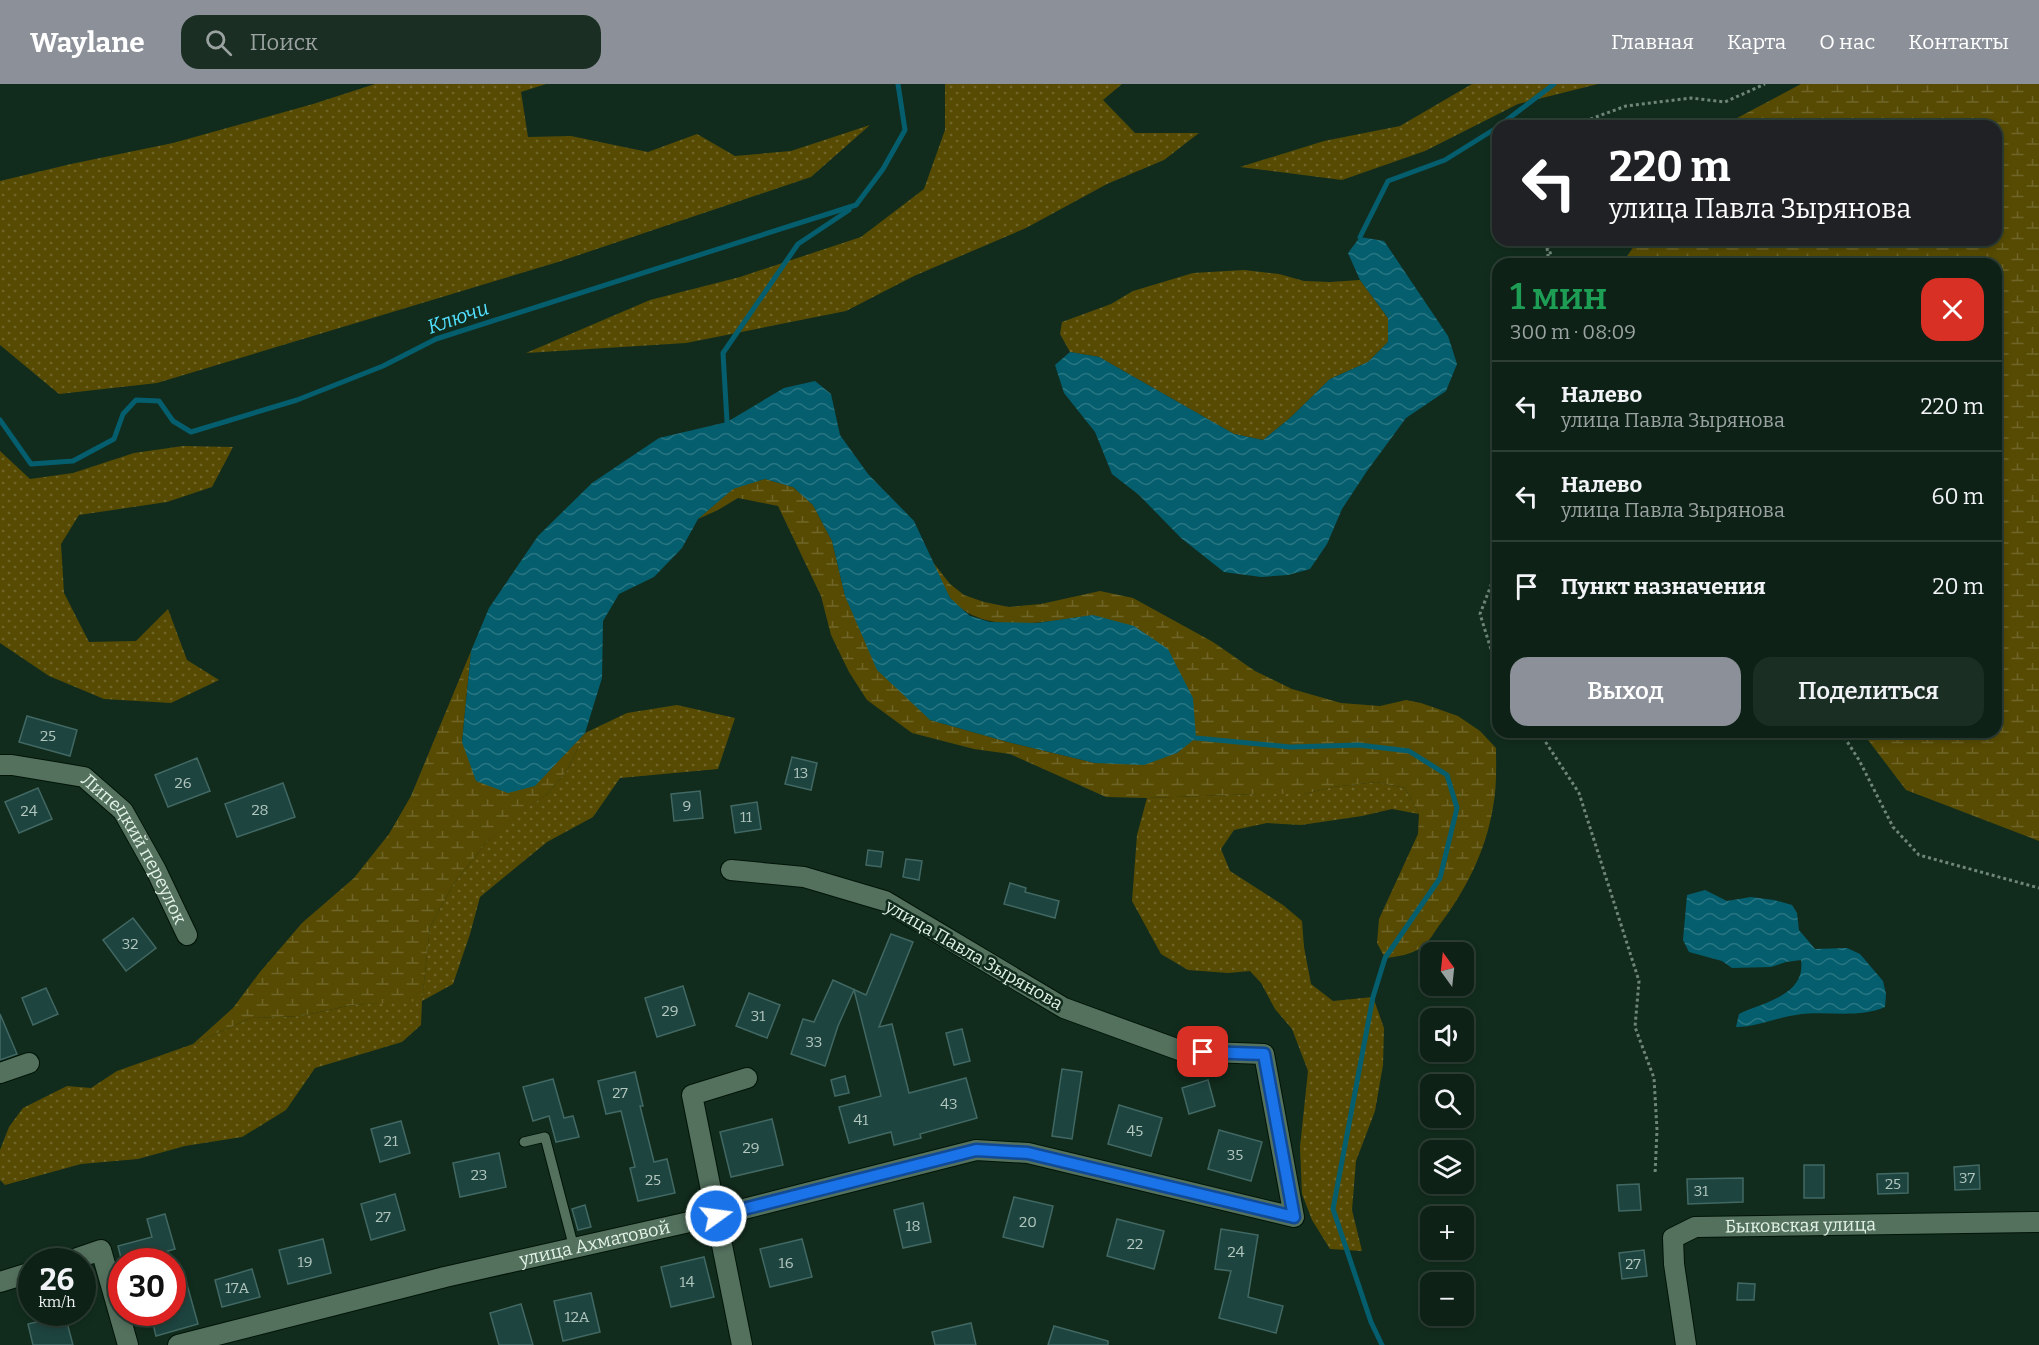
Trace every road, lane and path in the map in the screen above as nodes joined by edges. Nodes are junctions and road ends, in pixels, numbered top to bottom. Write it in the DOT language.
graph roads {
  1 [pos="1765,84"];
  2 [pos="1588,120"];
  3 [pos="1492,583"];
  4 [pos="1492,653"];
  5 [pos="1543,738"];
  6 [pos="1845,738"];
  7 [pos="0,765"];
  8 [pos="731,870"];
  9 [pos="2039,888"];
  10 [pos="187,935"];
  11 [pos="29,1063"];
  12 [pos="0,1073"];
  13 [pos="747,1078"];
  14 [pos="524,1142"];
  15 [pos="1655,1174"];
  16 [pos="716,1216"];
  17 [pos="1294,1217"];
  18 [pos="2039,1222"];
  19 [pos="574,1248"];
  20 [pos="96,1252"];
  21 [pos="18,1276"];
  22 [pos="0,1282"];
  23 [pos="128,1345"];
  24 [pos="178,1345"];
  25 [pos="742,1345"];
  26 [pos="1686,1345"];
  1 -- 2 [label="path"];
  3 -- 4 [label="path"];
  5 -- 15 [label="path"];
  6 -- 9 [label="path"];
  7 -- 10 [label="street, Липецкий переулок"];
  8 -- 17 [label="street, улица Павла Зырянова"];
  11 -- 12 [label="street"];
  13 -- 16 [label="street"];
  14 -- 19 [label="lane"];
  16 -- 17 [label="street, улица Ахматовой"];
  16 -- 19 [label="street, улица Ахматовой"];
  16 -- 25 [label="street"];
  18 -- 26 [label="street, Быковская улица"];
  19 -- 24 [label="street, улица Ахматовой"];
  20 -- 23 [label="street"];
  21 -- 22 [label="street"];
}
